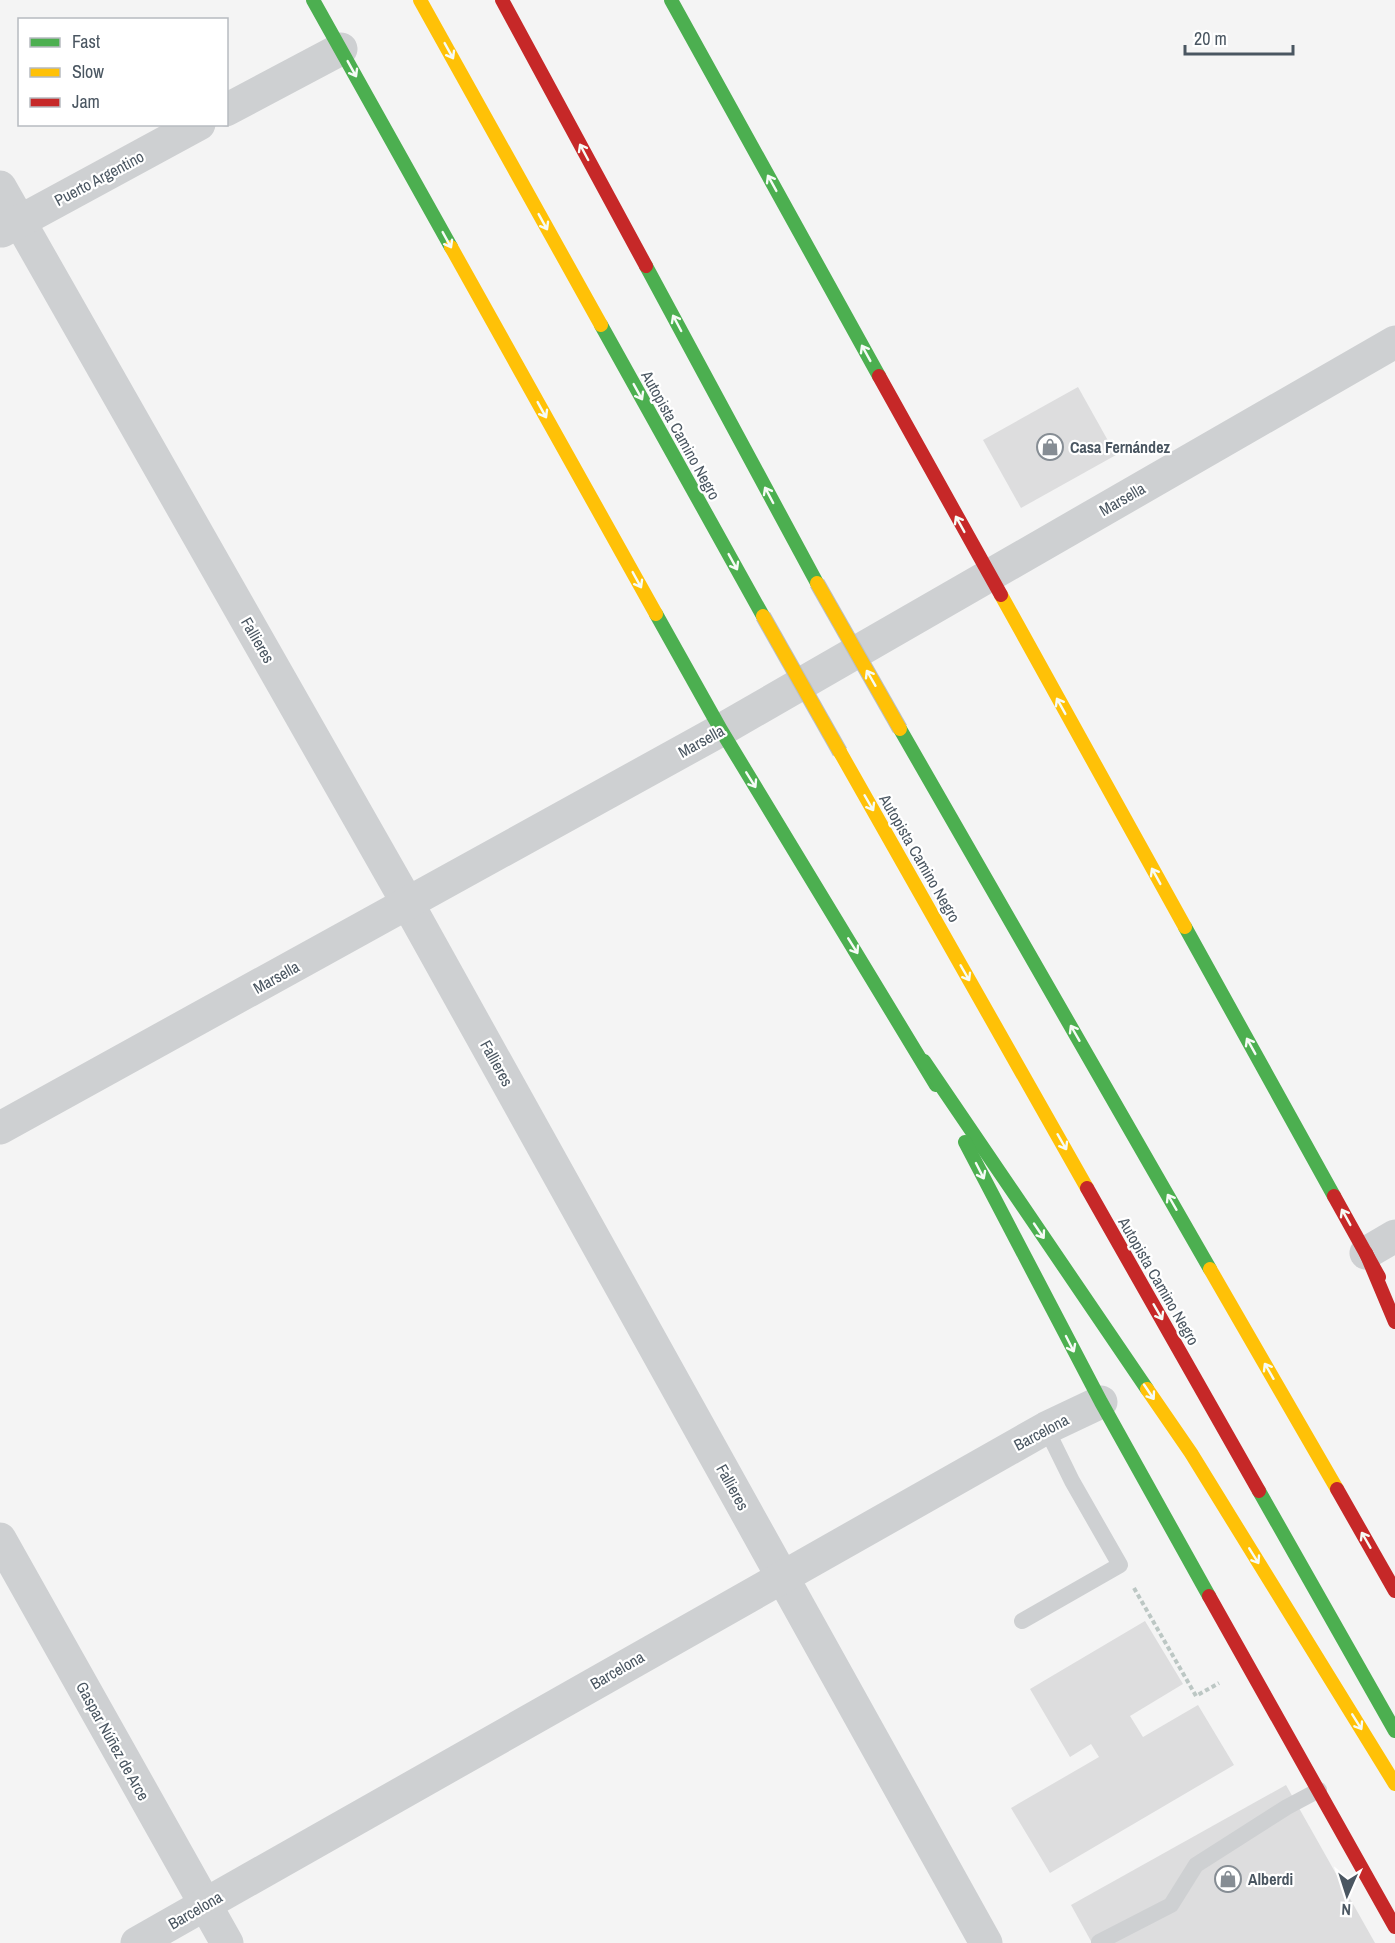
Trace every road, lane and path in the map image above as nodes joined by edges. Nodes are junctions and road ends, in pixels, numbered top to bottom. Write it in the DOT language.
graph roads {
  1 [pos="313,0"];
  2 [pos="502,0"];
  3 [pos="671,0"];
  4 [pos="421,1"];
  5 [pos="340,49"];
  6 [pos="228,109"];
  7 [pos="195,126"];
  8 [pos="0,187"];
  9 [pos="10,226"];
  10 [pos="1395,342"];
  11 [pos="988,576"];
  12 [pos="720,730"];
  13 [pos="408,904"];
  14 [pos="924,1061"];
  15 [pos="0,1128"];
  16 [pos="1395,1236"];
  17 [pos="1366,1253"];
  18 [pos="1395,1304"];
  19 [pos="1395,1322"];
  20 [pos="1101,1402"];
  21 [pos="1046,1428"];
  22 [pos="0,1539"];
  23 [pos="1120,1565"];
  24 [pos="783,1576"];
  25 [pos="1395,1591"];
  26 [pos="1022,1621"];
  27 [pos="1226,1679"];
  28 [pos="1395,1731"];
  29 [pos="1395,1784"];
  30 [pos="1319,1790"];
  31 [pos="205,1904"];
  32 [pos="1395,1927"];
  33 [pos="1099,1942"];
  34 [pos="136,1943"];
  35 [pos="227,1943"];
  36 [pos="986,1943"];
  1 -- 5 [label="main road"];
  25 -- 2 [label="main road, one-way, bridge"];
  11 -- 3 [label="main road, one-way"];
  4 -- 28 [label="main road, Autopista Camino Negro, one-way, bridge"];
  5 -- 6 [label="street"];
  5 -- 12 [label="main road, one-way"];
  7 -- 9 [label="street, Puerto Argentino"];
  8 -- 9 [label="street, Fallieres"];
  9 -- 13 [label="street, Fallieres"];
  10 -- 11 [label="street, Marsella"];
  11 -- 12 [label="street, Marsella"];
  17 -- 11 [label="main road, one-way"];
  12 -- 13 [label="street, Marsella"];
  12 -- 14 [label="main road, one-way"];
  13 -- 15 [label="street, Marsella"];
  13 -- 24 [label="street, Fallieres"];
  14 -- 20 [label="main road, one-way"];
  14 -- 29 [label="main road, one-way"];
  16 -- 17 [label="street"];
  17 -- 18 [label="main road"];
  17 -- 19 [label="main road"];
  20 -- 21 [label="street, Barcelona"];
  20 -- 30 [label="main road"];
  21 -- 23 [label="lane"];
  21 -- 24 [label="street, Barcelona"];
  22 -- 31 [label="street, Gaspar Núñez de Arce"];
  23 -- 26 [label="lane"];
  23 -- 27 [label="path"];
  24 -- 31 [label="street, Barcelona"];
  24 -- 36 [label="street, Fallieres"];
  30 -- 32 [label="main road"];
  30 -- 33 [label="lane"];
  31 -- 34 [label="street, Barcelona"];
  31 -- 35 [label="street, Gaspar Núñez de Arce"];
}
